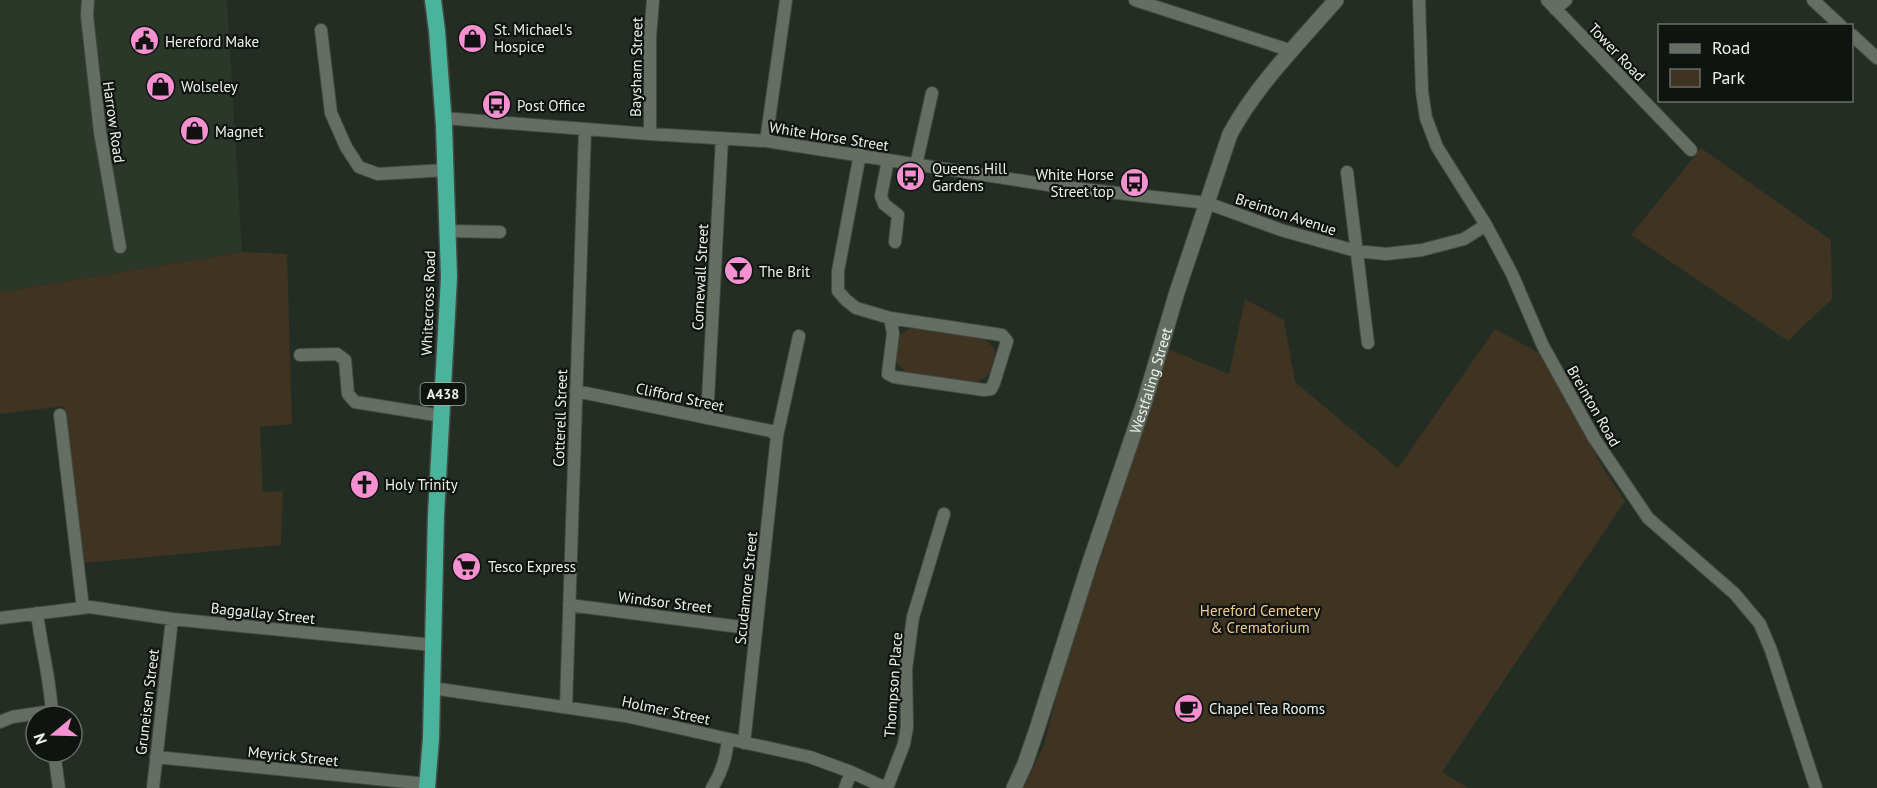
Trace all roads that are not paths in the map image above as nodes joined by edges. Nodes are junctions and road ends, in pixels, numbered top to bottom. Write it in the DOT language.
graph roads {
  1 [pos="88,0"];
  2 [pos="433,0"];
  3 [pos="653,0"];
  4 [pos="786,0"];
  5 [pos="1135,0"];
  6 [pos="1336,0"];
  7 [pos="1419,0"];
  8 [pos="1566,0"];
  9 [pos="1813,0"];
  10 [pos="1551,5"];
  11 [pos="1840,24"];
  12 [pos="321,30"];
  13 [pos="1853,37"];
  14 [pos="1292,51"];
  15 [pos="1877,58"];
  16 [pos="932,93"];
  17 [pos="443,118"];
  18 [pos="585,129"];
  19 [pos="650,134"];
  20 [pos="722,138"];
  21 [pos="766,141"];
  22 [pos="1691,150"];
  23 [pos="860,154"];
  24 [pos="888,160"];
  25 [pos="916,165"];
  26 [pos="446,170"];
  27 [pos="1347,172"];
  28 [pos="1207,203"];
  29 [pos="1486,225"];
  30 [pos="448,231"];
  31 [pos="500,232"];
  32 [pos="895,242"];
  33 [pos="120,247"];
  34 [pos="1356,251"];
  35 [pos="890,318"];
  36 [pos="799,336"];
  37 [pos="1368,343"];
  38 [pos="300,355"];
  39 [pos="576,391"];
  40 [pos="60,415"];
  41 [pos="442,416"];
  42 [pos="707,418"];
  43 [pos="777,436"];
  44 [pos="944,514"];
  45 [pos="569,604"];
  46 [pos="87,608"];
  47 [pos="37,613"];
  48 [pos="0,618"];
  49 [pos="172,619"];
  50 [pos="756,629"];
  51 [pos="434,645"];
  52 [pos="432,688"];
  53 [pos="51,704"];
  54 [pos="566,707"];
  55 [pos="24,716"];
  56 [pos="0,722"];
  57 [pos="728,739"];
  58 [pos="744,743"];
  59 [pos="156,757"];
  60 [pos="56,764"];
  61 [pos="850,772"];
  62 [pos="427,786"];
  63 [pos="59,788"];
  64 [pos="153,788"];
  65 [pos="712,788"];
  66 [pos="845,788"];
  67 [pos="887,788"];
  68 [pos="1014,788"];
  69 [pos="1816,788"];
  1 -- 33 [label="street, Harrow Road"];
  2 -- 17 [label="highway, Whitecross Road / A438"];
  3 -- 19 [label="street, Baysham Street"];
  4 -- 21 [label="street"];
  5 -- 14 [label="street"];
  6 -- 14 [label="street, Westfaling Street"];
  7 -- 29 [label="street, Breinton Road"];
  8 -- 10 [label="street"];
  9 -- 11 [label="street"];
  10 -- 22 [label="street, Tower Road"];
  12 -- 26 [label="street"];
  13 -- 15 [label="street"];
  14 -- 28 [label="street, Westfaling Street"];
  16 -- 25 [label="street"];
  17 -- 18 [label="street, White Horse Street"];
  17 -- 26 [label="highway, Whitecross Road / A438"];
  18 -- 19 [label="street, White Horse Street"];
  18 -- 39 [label="street, Cotterell Street"];
  19 -- 20 [label="street, White Horse Street"];
  20 -- 21 [label="street, White Horse Street"];
  20 -- 42 [label="street, Cornewall Street"];
  21 -- 23 [label="street, White Horse Street"];
  23 -- 24 [label="street, White Horse Street"];
  23 -- 35 [label="street"];
  24 -- 25 [label="street, White Horse Street"];
  24 -- 32 [label="street"];
  25 -- 28 [label="street, White Horse Street"];
  26 -- 30 [label="highway, Whitecross Road / A438"];
  27 -- 34 [label="street, Breinton Avenue"];
  28 -- 34 [label="street, Breinton Avenue"];
  28 -- 68 [label="street, Westfaling Street"];
  29 -- 34 [label="street, Breinton Avenue"];
  29 -- 69 [label="street, Breinton Road"];
  30 -- 31 [label="street"];
  30 -- 41 [label="highway, Whitecross Road / A438"];
  34 -- 37 [label="street, Breinton Avenue"];
  35 -- 35 [label="street"];
  36 -- 43 [label="street, Scudamore Street"];
  38 -- 41 [label="street"];
  39 -- 42 [label="street, Clifford Street"];
  39 -- 45 [label="street, Cotterell Street"];
  40 -- 46 [label="street"];
  41 -- 51 [label="highway, Whitecross Road / A438"];
  42 -- 43 [label="street, Clifford Street"];
  43 -- 50 [label="street, Scudamore Street"];
  44 -- 67 [label="street, Thompson Place"];
  45 -- 50 [label="street, Windsor Street"];
  45 -- 54 [label="street, Cotterell Street"];
  46 -- 47 [label="street, Baggallay Street"];
  46 -- 49 [label="street, Baggallay Street"];
  47 -- 48 [label="street, Baggallay Street"];
  47 -- 53 [label="street"];
  49 -- 51 [label="street, Baggallay Street"];
  49 -- 59 [label="street, Gruneisen Street"];
  50 -- 58 [label="street, Scudamore Street"];
  51 -- 52 [label="highway, Whitecross Road / A438"];
  52 -- 54 [label="street, Holmer Street"];
  52 -- 62 [label="highway, Whitecross Road / A438"];
  54 -- 57 [label="street, Holmer Street"];
  55 -- 56 [label="street"];
  57 -- 58 [label="street, Holmer Street"];
  57 -- 65 [label="street"];
  58 -- 61 [label="street, Holmer Street"];
  59 -- 62 [label="street, Meyrick Street"];
  59 -- 64 [label="street, Gruneisen Street"];
  60 -- 63 [label="street"];
  61 -- 66 [label="street"];
  61 -- 67 [label="street, Holmer Street"];
}
